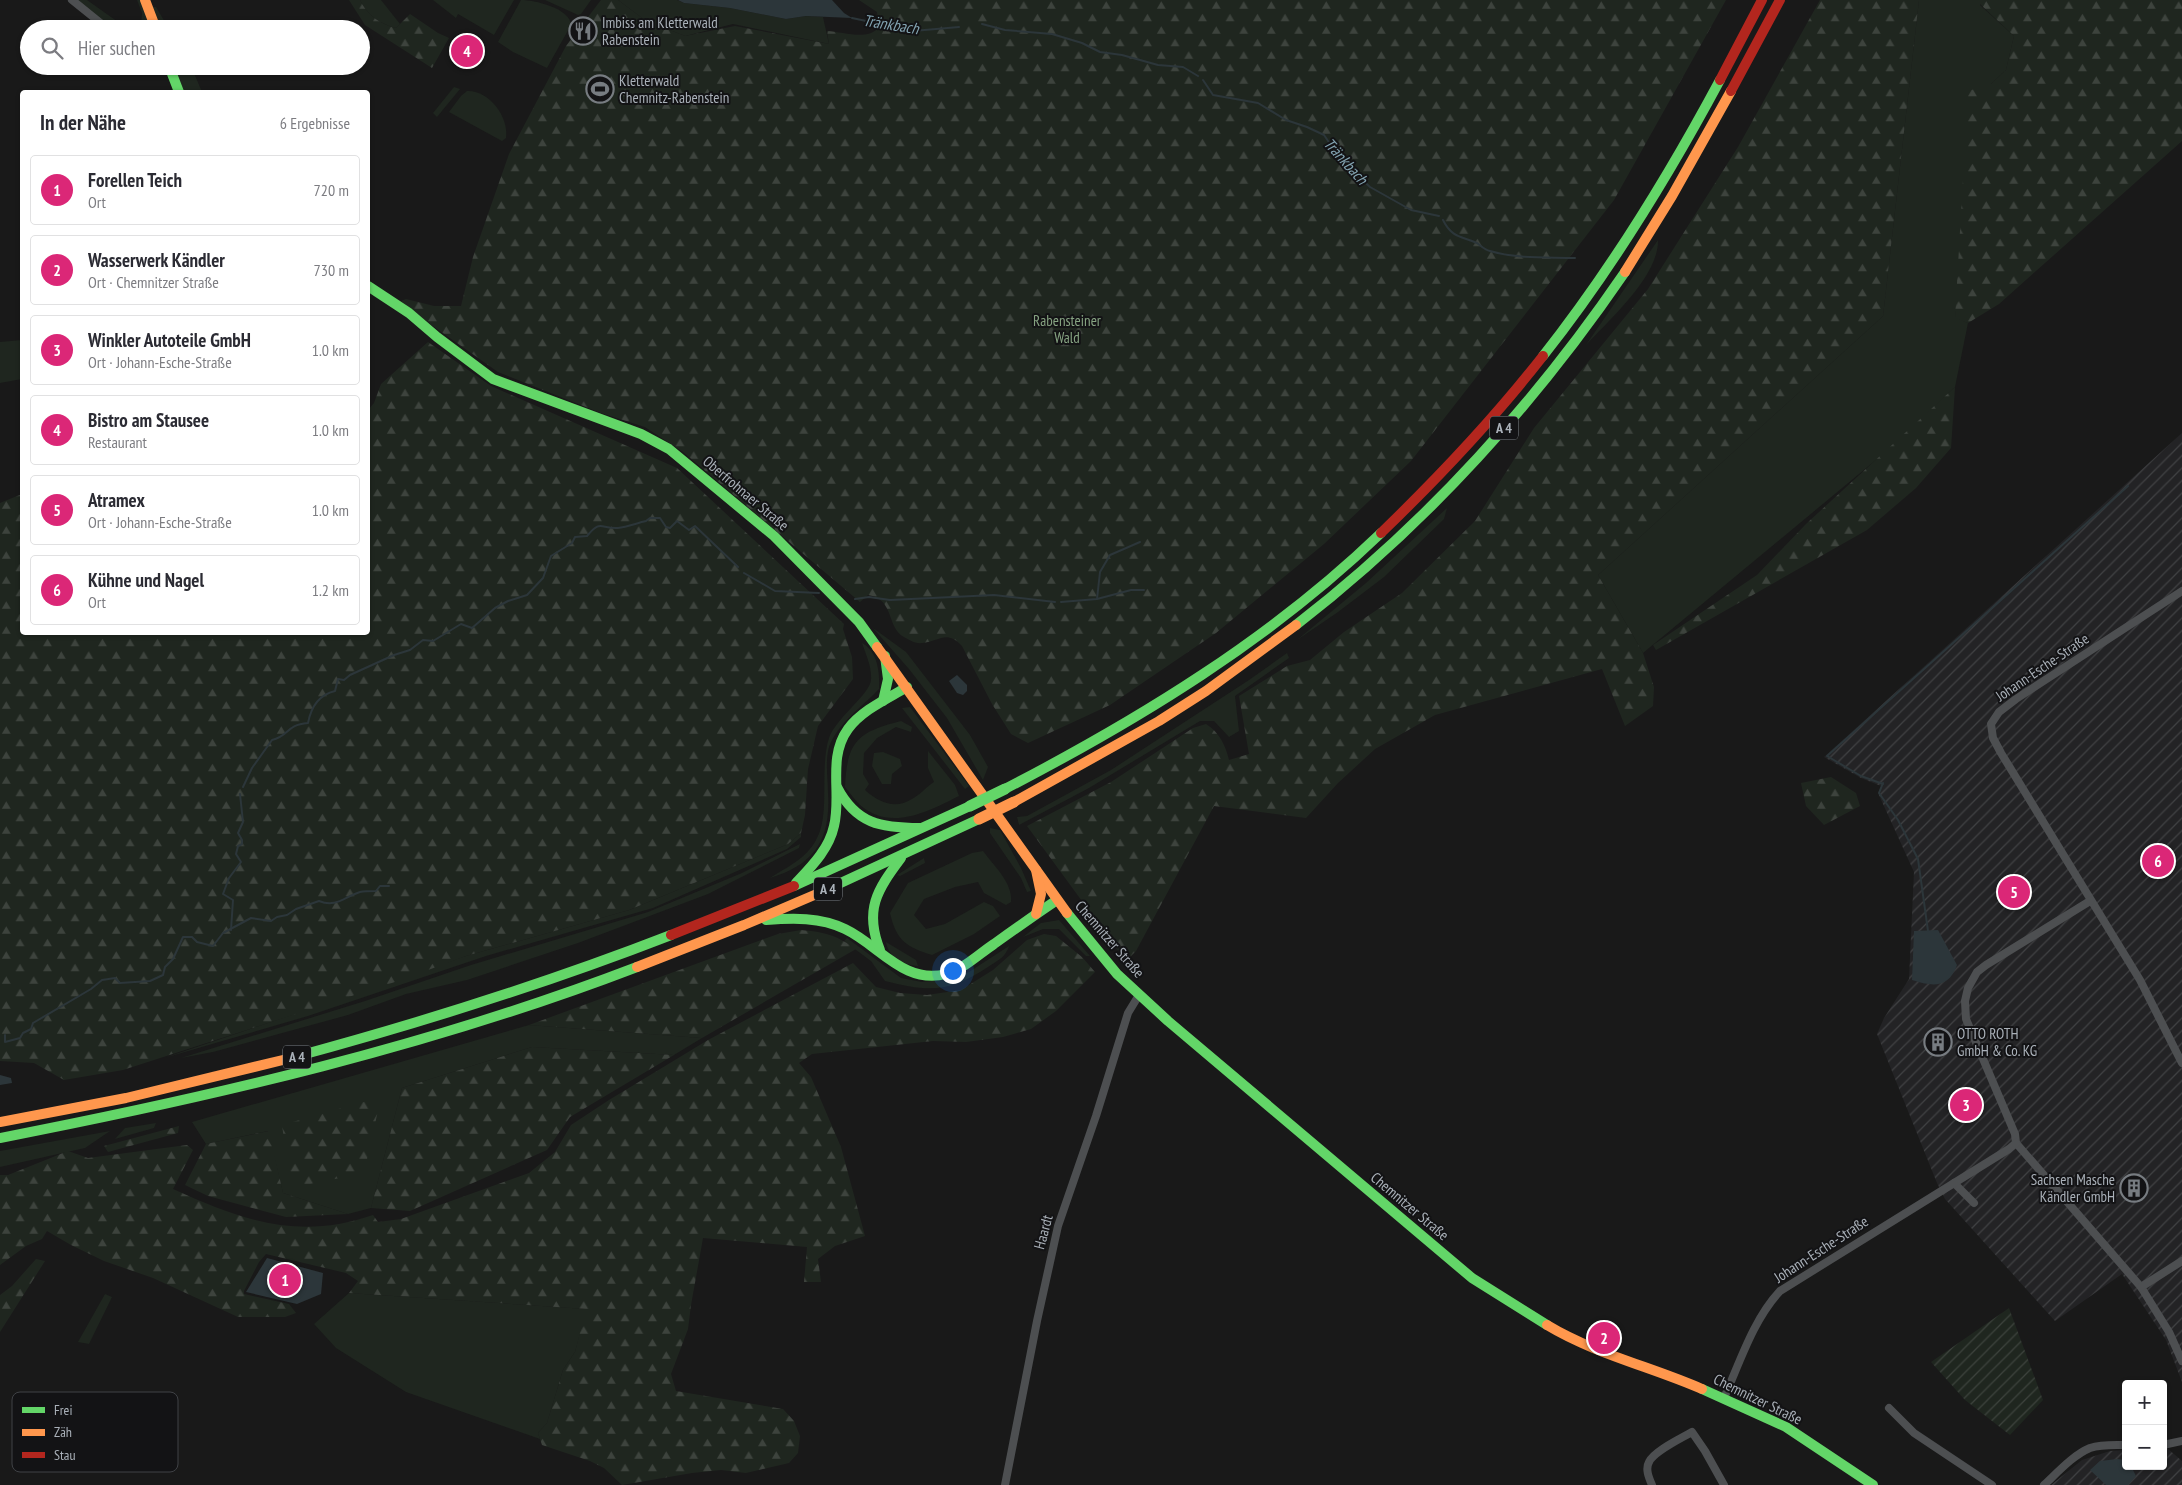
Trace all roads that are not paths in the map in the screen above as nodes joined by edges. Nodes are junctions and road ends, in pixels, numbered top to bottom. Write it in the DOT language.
graph roads {
  1 [pos="72,0"];
  2 [pos="145,0"];
  3 [pos="1762,0"];
  4 [pos="1780,0"];
  5 [pos="97,20"];
  6 [pos="153,20"];
  7 [pos="173,75"];
  8 [pos="178,90"];
  9 [pos="370,287"];
  10 [pos="2182,592"];
  11 [pos="885,656"];
  12 [pos="907,687"];
  13 [pos="883,701"];
  14 [pos="835,782"];
  15 [pos="926,828"];
  16 [pos="1013,836"];
  17 [pos="902,857"];
  18 [pos="1036,870"];
  19 [pos="790,889"];
  20 [pos="1058,900"];
  21 [pos="2090,901"];
  22 [pos="1036,914"];
  23 [pos="753,921"];
  24 [pos="881,953"];
  25 [pos="1139,995"];
  26 [pos="2182,1063"];
  27 [pos="0,1122"];
  28 [pos="0,1138"];
  29 [pos="2016,1143"];
  30 [pos="1954,1182"];
  31 [pos="1974,1203"];
  32 [pos="2096,1222"];
  33 [pos="2089,1228"];
  34 [pos="2182,1261"];
  35 [pos="2141,1286"];
  36 [pos="2182,1362"];
  37 [pos="1724,1398"];
  38 [pos="1889,1408"];
  39 [pos="2182,1441"];
  40 [pos="2167,1444"];
  41 [pos="2122,1445"];
  42 [pos="1005,1485"];
  43 [pos="1652,1485"];
  44 [pos="1724,1485"];
  45 [pos="1873,1485"];
  46 [pos="1992,1485"];
  47 [pos="2044,1485"];
  1 -- 5 [label="street"];
  2 -- 6 [label="main road"];
  3 -- 15 [label="main road, A 4, bridge"];
  4 -- 17 [label="main road, A 4, bridge"];
  7 -- 8 [label="main road"];
  9 -- 11 [label="main road, Oberfrohnaer Straße"];
  10 -- 21 [label="street, Johann-Esche-Straße"];
  11 -- 12 [label="main road, Oberfrohnaer Straße"];
  11 -- 13 [label="main road"];
  12 -- 13 [label="main road"];
  12 -- 16 [label="main road, Oberfrohnaer Straße"];
  13 -- 14 [label="main road"];
  14 -- 15 [label="main road"];
  14 -- 19 [label="main road"];
  15 -- 19 [label="main road, A 4"];
  16 -- 18 [label="main road, Chemnitzer Straße"];
  17 -- 23 [label="main road, A 4"];
  17 -- 24 [label="main road"];
  18 -- 20 [label="main road, Chemnitzer Straße"];
  18 -- 22 [label="main road"];
  19 -- 27 [label="main road, A 4"];
  20 -- 22 [label="main road"];
  20 -- 25 [label="main road, Chemnitzer Straße"];
  21 -- 26 [label="street, Johann-Esche-Straße"];
  21 -- 29 [label="street"];
  22 -- 24 [label="main road"];
  23 -- 24 [label="main road"];
  23 -- 28 [label="main road, A 4"];
  25 -- 37 [label="main road, Chemnitzer Straße"];
  25 -- 42 [label="street, Haardt"];
  29 -- 30 [label="street, Johann-Esche-Straße"];
  29 -- 33 [label="street"];
  30 -- 31 [label="street"];
  30 -- 37 [label="street, Johann-Esche-Straße"];
  32 -- 33 [label="street"];
  33 -- 35 [label="street"];
  34 -- 35 [label="street"];
  35 -- 36 [label="street"];
  37 -- 45 [label="main road, Chemnitzer Straße"];
  38 -- 46 [label="street"];
  39 -- 40 [label="street"];
  41 -- 47 [label="street"];
  43 -- 44 [label="street"];
}
